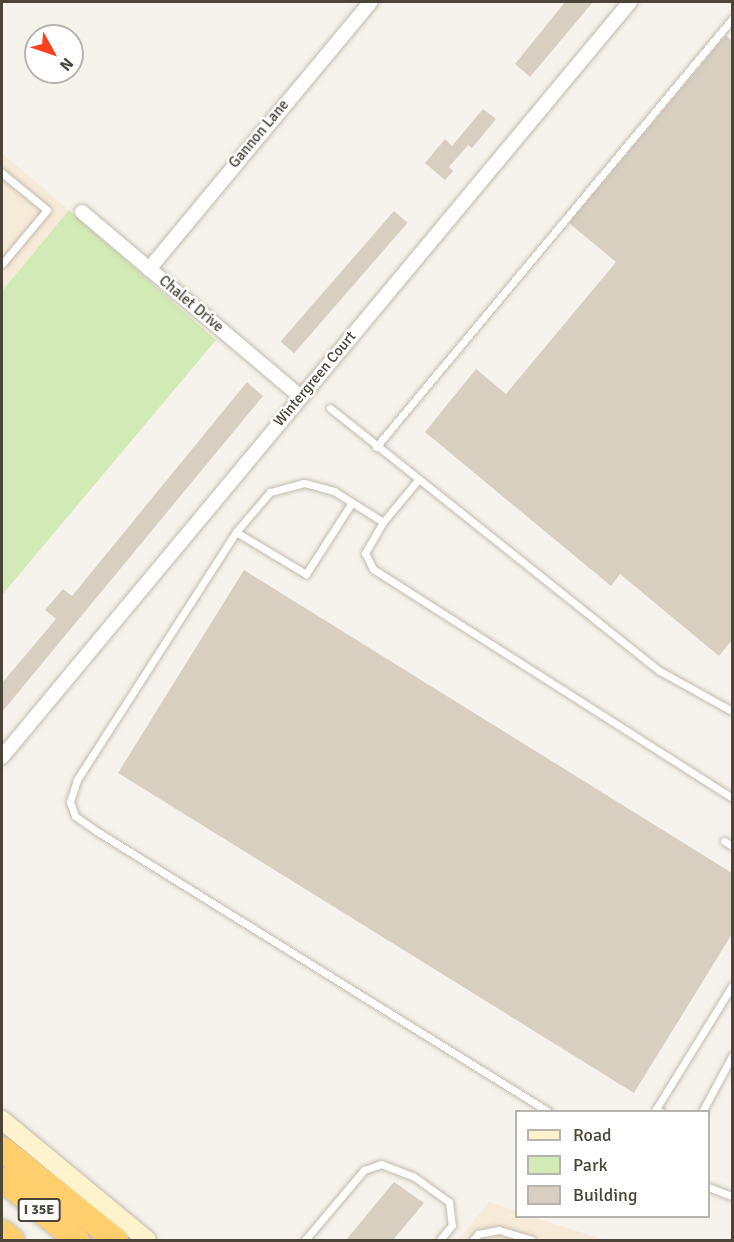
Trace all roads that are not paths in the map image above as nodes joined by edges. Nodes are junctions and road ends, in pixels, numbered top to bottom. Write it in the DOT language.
graph roads {
  1 [pos="371,2"];
  2 [pos="630,2"];
  3 [pos="732,19"];
  4 [pos="2,173"];
  5 [pos="82,212"];
  6 [pos="2,264"];
  7 [pos="149,269"];
  8 [pos="300,396"];
  9 [pos="330,408"];
  10 [pos="376,447"];
  11 [pos="418,480"];
  12 [pos="351,504"];
  13 [pos="383,522"];
  14 [pos="236,532"];
  15 [pos="732,711"];
  16 [pos="2,757"];
  17 [pos="732,798"];
  18 [pos="724,841"];
  19 [pos="732,846"];
  20 [pos="732,986"];
  21 [pos="732,1056"];
  22 [pos="546,1110"];
  23 [pos="658,1110"];
  24 [pos="703,1110"];
  25 [pos="2,1120"];
  26 [pos="2,1149"];
  27 [pos="2,1179"];
  28 [pos="710,1188"];
  29 [pos="732,1196"];
  30 [pos="2,1232"];
  31 [pos="12,1240"];
  32 [pos="76,1240"];
  33 [pos="116,1240"];
  34 [pos="147,1240"];
  35 [pos="305,1240"];
  36 [pos="440,1240"];
  37 [pos="472,1240"];
  38 [pos="531,1240"];
  1 -- 7 [label="street, Gannon Lane"];
  2 -- 8 [label="street, Wintergreen Court"];
  3 -- 10 [label="lane"];
  4 -- 6 [label="lane"];
  5 -- 7 [label="street, Chalet Drive"];
  7 -- 8 [label="street, Chalet Drive"];
  8 -- 16 [label="street, Wintergreen Court"];
  9 -- 10 [label="lane"];
  10 -- 11 [label="lane"];
  11 -- 13 [label="lane"];
  11 -- 15 [label="lane"];
  12 -- 13 [label="lane"];
  12 -- 14 [label="lane"];
  12 -- 14 [label="lane"];
  13 -- 17 [label="lane"];
  14 -- 22 [label="lane"];
  18 -- 19 [label="lane"];
  20 -- 23 [label="lane"];
  21 -- 24 [label="lane"];
  25 -- 34 [label="main road"];
  26 -- 33 [label="highway"];
  27 -- 32 [label="highway, I 35E"];
  28 -- 29 [label="lane"];
  30 -- 31 [label="highway, I 35E"];
  35 -- 36 [label="lane"];
  37 -- 38 [label="lane"];
}
